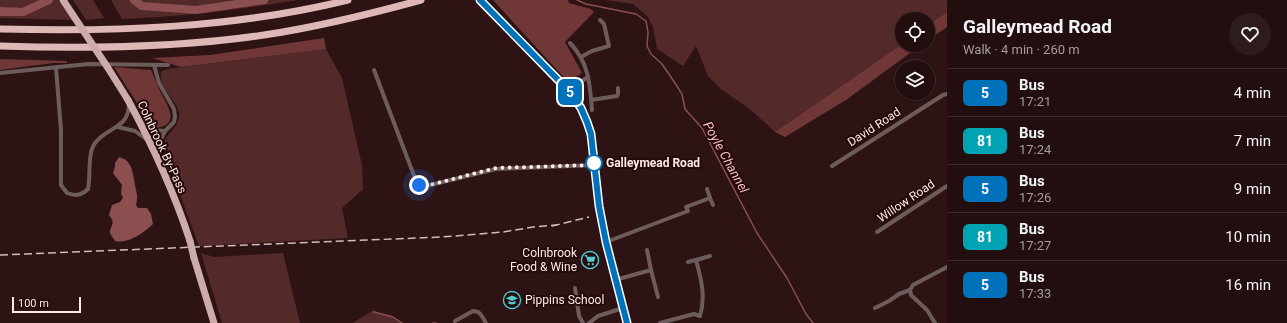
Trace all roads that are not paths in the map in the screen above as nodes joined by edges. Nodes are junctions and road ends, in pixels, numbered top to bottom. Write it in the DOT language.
graph roads {
  1 [pos="63,0"];
  2 [pos="348,0"];
  3 [pos="421,0"];
  4 [pos="480,0"];
  5 [pos="600,20"];
  6 [pos="0,29"];
  7 [pos="570,43"];
  8 [pos="0,46"];
  9 [pos="581,57"];
  10 [pos="154,65"];
  11 [pos="168,65"];
  12 [pos="56,68"];
  13 [pos="374,70"];
  14 [pos="0,73"];
  15 [pos="588,77"];
  16 [pos="618,88"];
  17 [pos="568,90"];
  18 [pos="947,94"];
  19 [pos="128,100"];
  20 [pos="591,100"];
  21 [pos="592,110"];
  22 [pos="138,119"];
  23 [pos="118,127"];
  24 [pos="165,131"];
  25 [pos="150,142"];
  26 [pos="158,159"];
  27 [pos="594,165"];
  28 [pos="832,166"];
  29 [pos="947,186"];
  30 [pos="706,189"];
  31 [pos="710,198"];
  32 [pos="713,205"];
  33 [pos="877,232"];
  34 [pos="606,242"];
  35 [pos="647,250"];
  36 [pos="710,256"];
  37 [pos="696,260"];
  38 [pos="688,262"];
  39 [pos="947,267"];
  40 [pos="651,270"];
  41 [pos="616,280"];
  42 [pos="575,288"];
  43 [pos="910,290"];
  44 [pos="658,296"];
  45 [pos="623,308"];
  46 [pos="875,308"];
  47 [pos="213,321"];
  48 [pos="455,321"];
  49 [pos="486,323"];
  50 [pos="583,323"];
  51 [pos="589,323"];
  52 [pos="627,323"];
  53 [pos="660,323"];
  54 [pos="935,323"];
  1 -- 19 [label="highway, Colnbrook By-Pass, bridge"];
  2 -- 6 [label="highway"];
  3 -- 8 [label="highway"];
  4 -- 17 [label="street"];
  5 -- 9 [label="street"];
  7 -- 9 [label="street"];
  9 -- 15 [label="street"];
  10 -- 11 [label="street"];
  10 -- 12 [label="street"];
  10 -- 24 [label="street"];
  12 -- 14 [label="street"];
  12 -- 23 [label="street"];
  13 -- 27 [label="street"];
  15 -- 17 [label="street"];
  15 -- 20 [label="street"];
  16 -- 20 [label="street"];
  17 -- 27 [label="street"];
  18 -- 28 [label="street, David Road"];
  19 -- 22 [label="highway, Colnbrook By-Pass"];
  19 -- 23 [label="street"];
  20 -- 21 [label="street"];
  22 -- 24 [label="street"];
  22 -- 25 [label="highway, Colnbrook By-Pass"];
  23 -- 25 [label="street"];
  24 -- 26 [label="street"];
  25 -- 26 [label="highway, Colnbrook By-Pass"];
  26 -- 47 [label="highway, Colnbrook By-Pass, bridge"];
  27 -- 34 [label="street"];
  29 -- 33 [label="street, Willow Road"];
  30 -- 31 [label="street"];
  31 -- 32 [label="street"];
  31 -- 34 [label="street"];
  34 -- 41 [label="street"];
  35 -- 40 [label="street"];
  36 -- 37 [label="street"];
  37 -- 38 [label="street"];
  37 -- 53 [label="street"];
  39 -- 43 [label="street"];
  40 -- 41 [label="street"];
  40 -- 44 [label="street"];
  41 -- 45 [label="street"];
  42 -- 50 [label="street"];
  43 -- 46 [label="street"];
  43 -- 54 [label="street"];
  45 -- 51 [label="street"];
  45 -- 52 [label="street"];
  48 -- 49 [label="street"];
}
